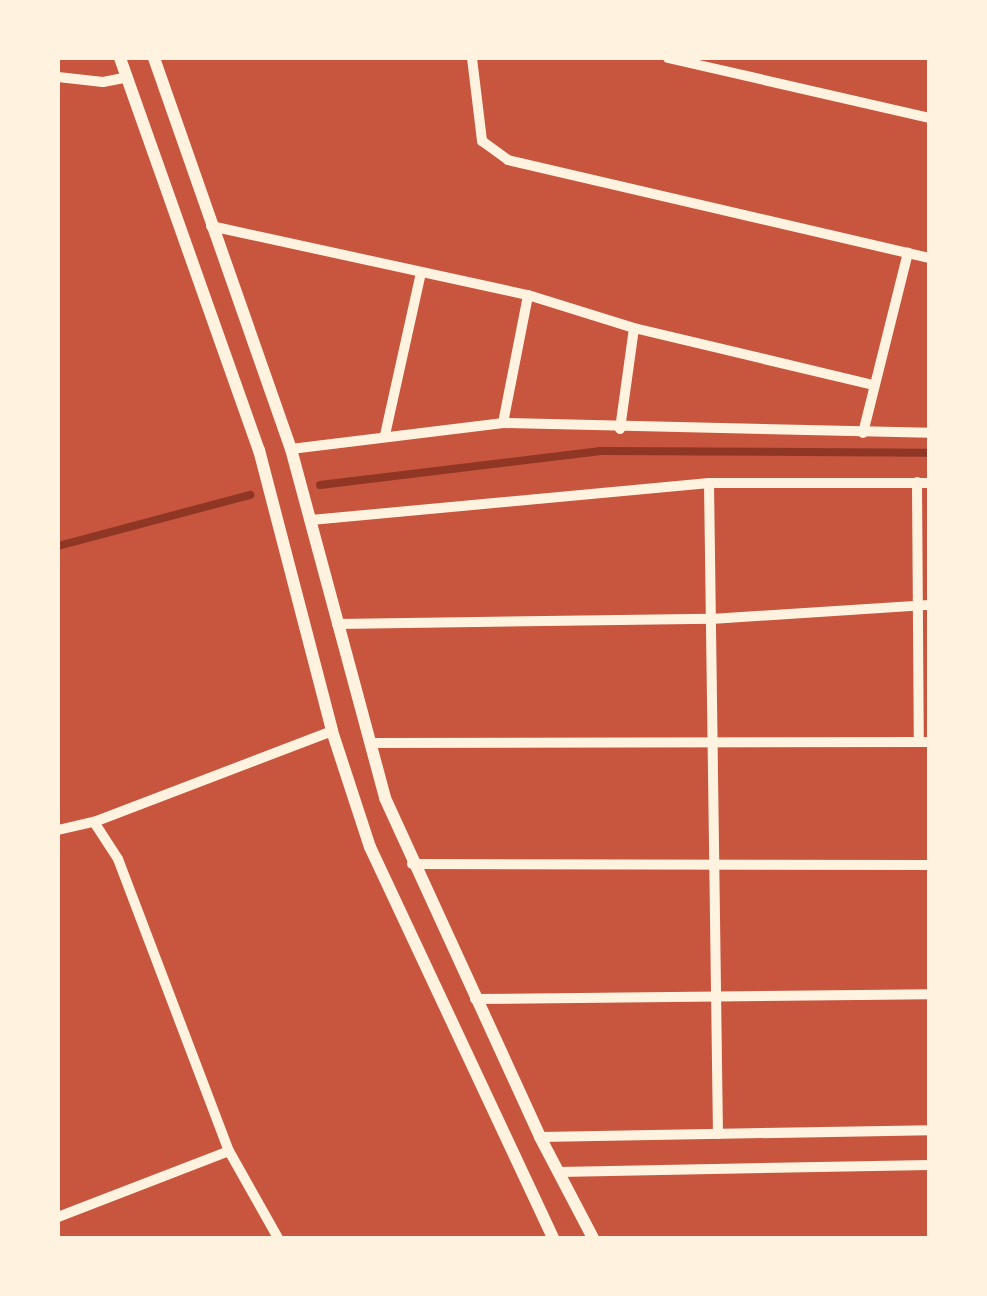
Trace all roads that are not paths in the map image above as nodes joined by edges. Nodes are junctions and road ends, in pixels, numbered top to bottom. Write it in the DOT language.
graph roads {
  1 [pos="120,58"];
  2 [pos="154,58"];
  3 [pos="472,58"];
  4 [pos="668,58"];
  5 [pos="732,58"];
  6 [pos="729,74"];
  7 [pos="58,77"];
  8 [pos="128,77"];
  9 [pos="930,118"];
  10 [pos="210,226"];
  11 [pos="908,253"];
  12 [pos="930,258"];
  13 [pos="421,272"];
  14 [pos="528,295"];
  15 [pos="634,328"];
  16 [pos="874,385"];
  17 [pos="503,423"];
  18 [pos="620,429"];
  19 [pos="862,433"];
  20 [pos="930,433"];
  21 [pos="386,435"];
  22 [pos="292,449"];
  23 [pos="923,482"];
  24 [pos="709,483"];
  25 [pos="311,520"];
  26 [pos="924,605"];
  27 [pos="710,619"];
  28 [pos="337,624"];
  29 [pos="332,731"];
  30 [pos="924,742"];
  31 [pos="370,743"];
  32 [pos="712,743"];
  33 [pos="94,822"];
  34 [pos="58,830"];
  35 [pos="412,864"];
  36 [pos="930,864"];
  37 [pos="712,866"];
  38 [pos="716,994"];
  39 [pos="930,994"];
  40 [pos="476,999"];
  41 [pos="930,1130"];
  42 [pos="718,1134"];
  43 [pos="540,1137"];
  44 [pos="229,1151"];
  45 [pos="930,1165"];
  46 [pos="559,1172"];
  47 [pos="58,1216"];
  48 [pos="278,1238"];
  49 [pos="553,1238"];
  50 [pos="593,1238"];
  1 -- 8 [label="street"];
  2 -- 10 [label="street"];
  3 -- 11 [label="street"];
  4 -- 6 [label="street"];
  5 -- 6 [label="street"];
  6 -- 9 [label="street"];
  7 -- 8 [label="street"];
  8 -- 29 [label="street"];
  10 -- 13 [label="street"];
  10 -- 22 [label="street"];
  11 -- 12 [label="street"];
  11 -- 16 [label="street"];
  13 -- 14 [label="street"];
  13 -- 21 [label="street"];
  14 -- 15 [label="street"];
  14 -- 17 [label="street"];
  15 -- 16 [label="street"];
  15 -- 18 [label="street"];
  16 -- 19 [label="street"];
  17 -- 18 [label="street"];
  17 -- 21 [label="street"];
  18 -- 19 [label="street"];
  19 -- 20 [label="street"];
  21 -- 22 [label="street"];
  22 -- 25 [label="street"];
  23 -- 24 [label="street"];
  23 -- 26 [label="street"];
  24 -- 25 [label="street"];
  24 -- 27 [label="street"];
  25 -- 28 [label="street"];
  26 -- 27 [label="street"];
  26 -- 30 [label="street"];
  27 -- 28 [label="street"];
  27 -- 32 [label="street"];
  28 -- 31 [label="street"];
  29 -- 33 [label="street"];
  29 -- 49 [label="street"];
  30 -- 32 [label="street"];
  31 -- 32 [label="street"];
  31 -- 35 [label="street"];
  32 -- 37 [label="street"];
  33 -- 34 [label="street"];
  33 -- 44 [label="street"];
  35 -- 37 [label="street"];
  35 -- 40 [label="street"];
  36 -- 37 [label="street"];
  37 -- 38 [label="street"];
  38 -- 39 [label="street"];
  38 -- 40 [label="street"];
  38 -- 42 [label="street"];
  40 -- 43 [label="street"];
  41 -- 42 [label="street"];
  42 -- 43 [label="street"];
  43 -- 46 [label="street"];
  44 -- 47 [label="street"];
  44 -- 48 [label="street"];
  45 -- 46 [label="street"];
  46 -- 50 [label="street"];
}
